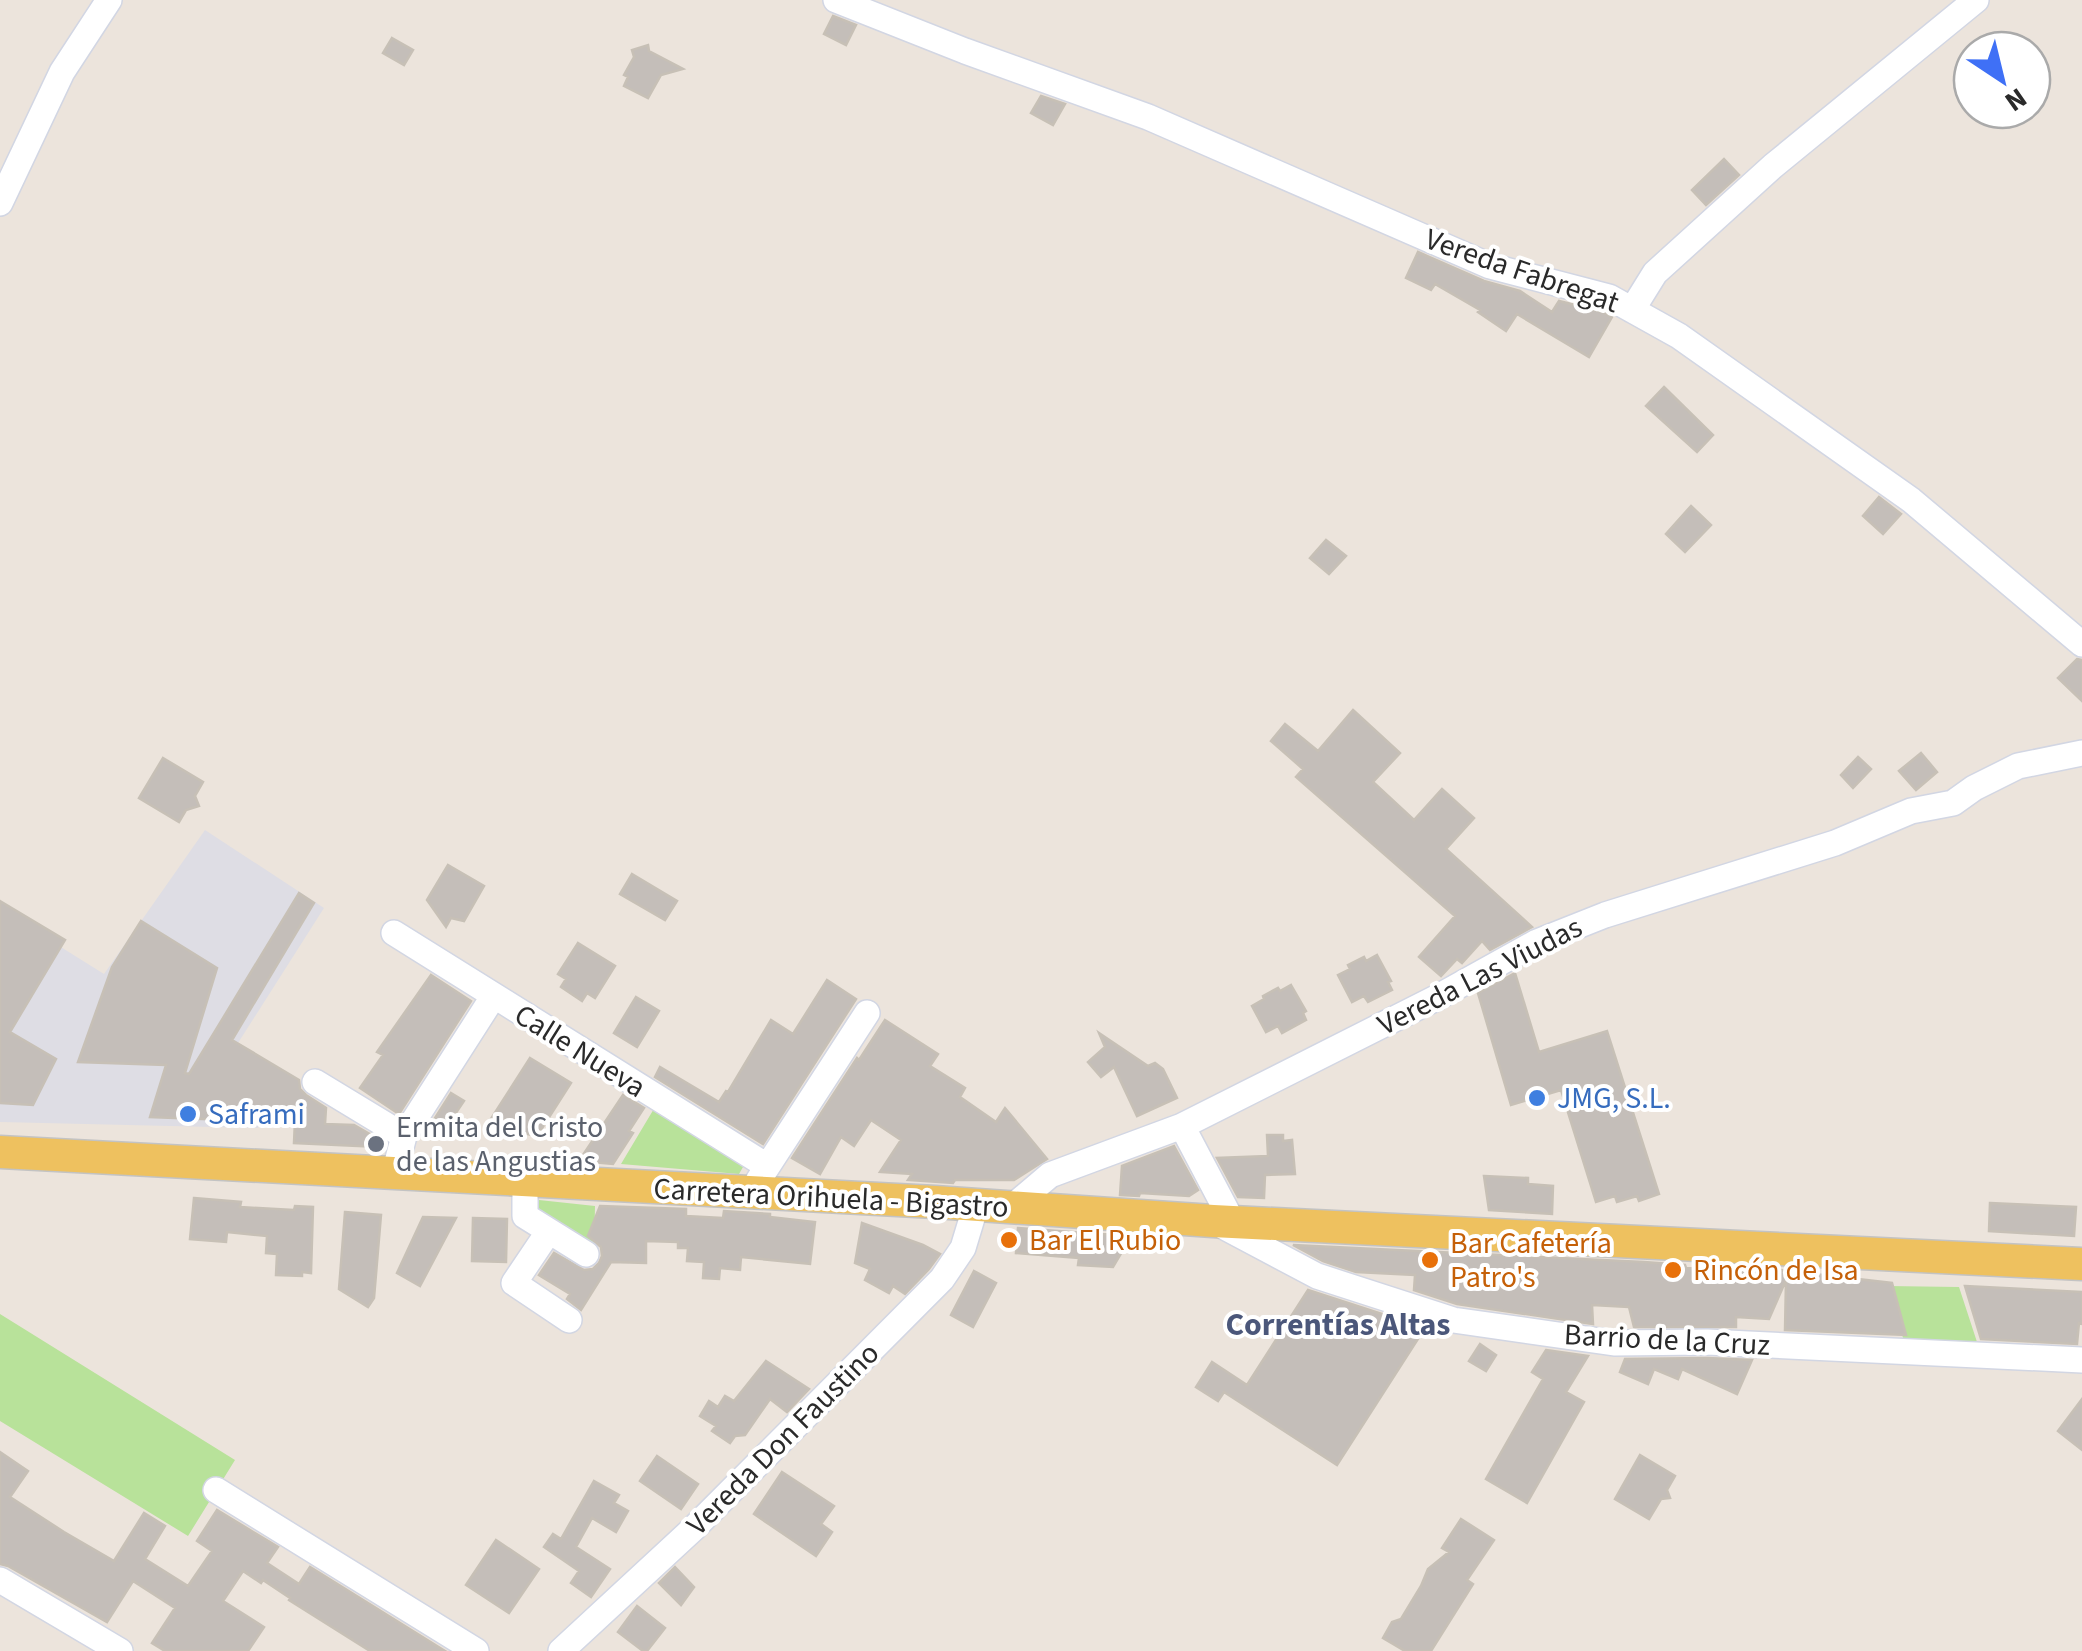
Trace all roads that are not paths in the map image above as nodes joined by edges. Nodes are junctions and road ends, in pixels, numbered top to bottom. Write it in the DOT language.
graph roads {
  1 [pos="110,0"];
  2 [pos="836,0"];
  3 [pos="1976,0"];
  4 [pos="0,203"];
  5 [pos="1632,310"];
  6 [pos="2082,644"];
  7 [pos="2082,753"];
  8 [pos="394,933"];
  9 [pos="493,996"];
  10 [pos="867,1013"];
  11 [pos="315,1082"];
  12 [pos="1182,1126"];
  13 [pos="404,1136"];
  14 [pos="0,1152"];
  15 [pos="394,1174"];
  16 [pos="759,1180"];
  17 [pos="525,1181"];
  18 [pos="976,1205"];
  19 [pos="1012,1208"];
  20 [pos="1222,1221"];
  21 [pos="548,1230"];
  22 [pos="586,1254"];
  23 [pos="2082,1264"];
  24 [pos="569,1320"];
  25 [pos="2082,1360"];
  26 [pos="216,1490"];
  27 [pos="0,1580"];
  28 [pos="120,1651"];
  29 [pos="476,1651"];
  30 [pos="561,1651"];
  1 -- 4 [label="street"];
  2 -- 5 [label="street, Vereda Fabregat"];
  3 -- 5 [label="street"];
  5 -- 6 [label="street, Vereda Fabregat"];
  7 -- 12 [label="street, Vereda Las Viudas"];
  8 -- 9 [label="street, Calle Nueva"];
  9 -- 13 [label="street"];
  9 -- 16 [label="street, Calle Nueva"];
  10 -- 16 [label="street"];
  11 -- 13 [label="street"];
  12 -- 19 [label="street, Vereda Las Viudas"];
  12 -- 20 [label="street"];
  13 -- 15 [label="street"];
  14 -- 15 [label="main road, Carretera Orihuela - Bigastro"];
  15 -- 17 [label="main road, Carretera Orihuela - Bigastro"];
  16 -- 17 [label="main road, Carretera Orihuela - Bigastro"];
  16 -- 18 [label="main road, Carretera Orihuela - Bigastro"];
  17 -- 21 [label="street"];
  18 -- 19 [label="main road, Carretera Orihuela - Bigastro"];
  18 -- 30 [label="street, Vereda Don Faustino"];
  19 -- 20 [label="main road, Carretera Orihuela - Bigastro"];
  20 -- 23 [label="main road, Carretera Orihuela - Bigastro"];
  20 -- 25 [label="street, Barrio de la Cruz"];
  21 -- 22 [label="street"];
  21 -- 24 [label="street"];
  26 -- 29 [label="street"];
  27 -- 28 [label="street"];
}
